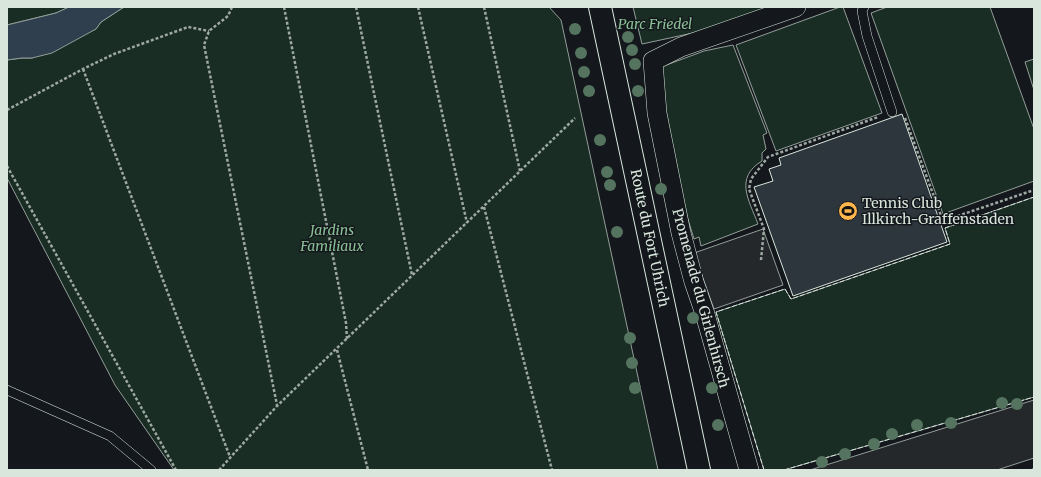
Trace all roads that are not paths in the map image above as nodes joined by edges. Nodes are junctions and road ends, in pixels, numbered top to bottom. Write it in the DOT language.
graph roads {
  1 [pos="600,7"];
  2 [pos="796,7"];
  3 [pos="864,7"];
  4 [pos="892,112"];
  5 [pos="7,390"];
  6 [pos="151,470"];
  7 [pos="699,470"];
  8 [pos="749,470"];
  1 -- 7 [label="main road, Route du Fort Uhrich"];
  2 -- 8 [label="street, Promenade du Girlenhirsch"];
  3 -- 4 [label="lane"];
  5 -- 6 [label="lane"];
}
